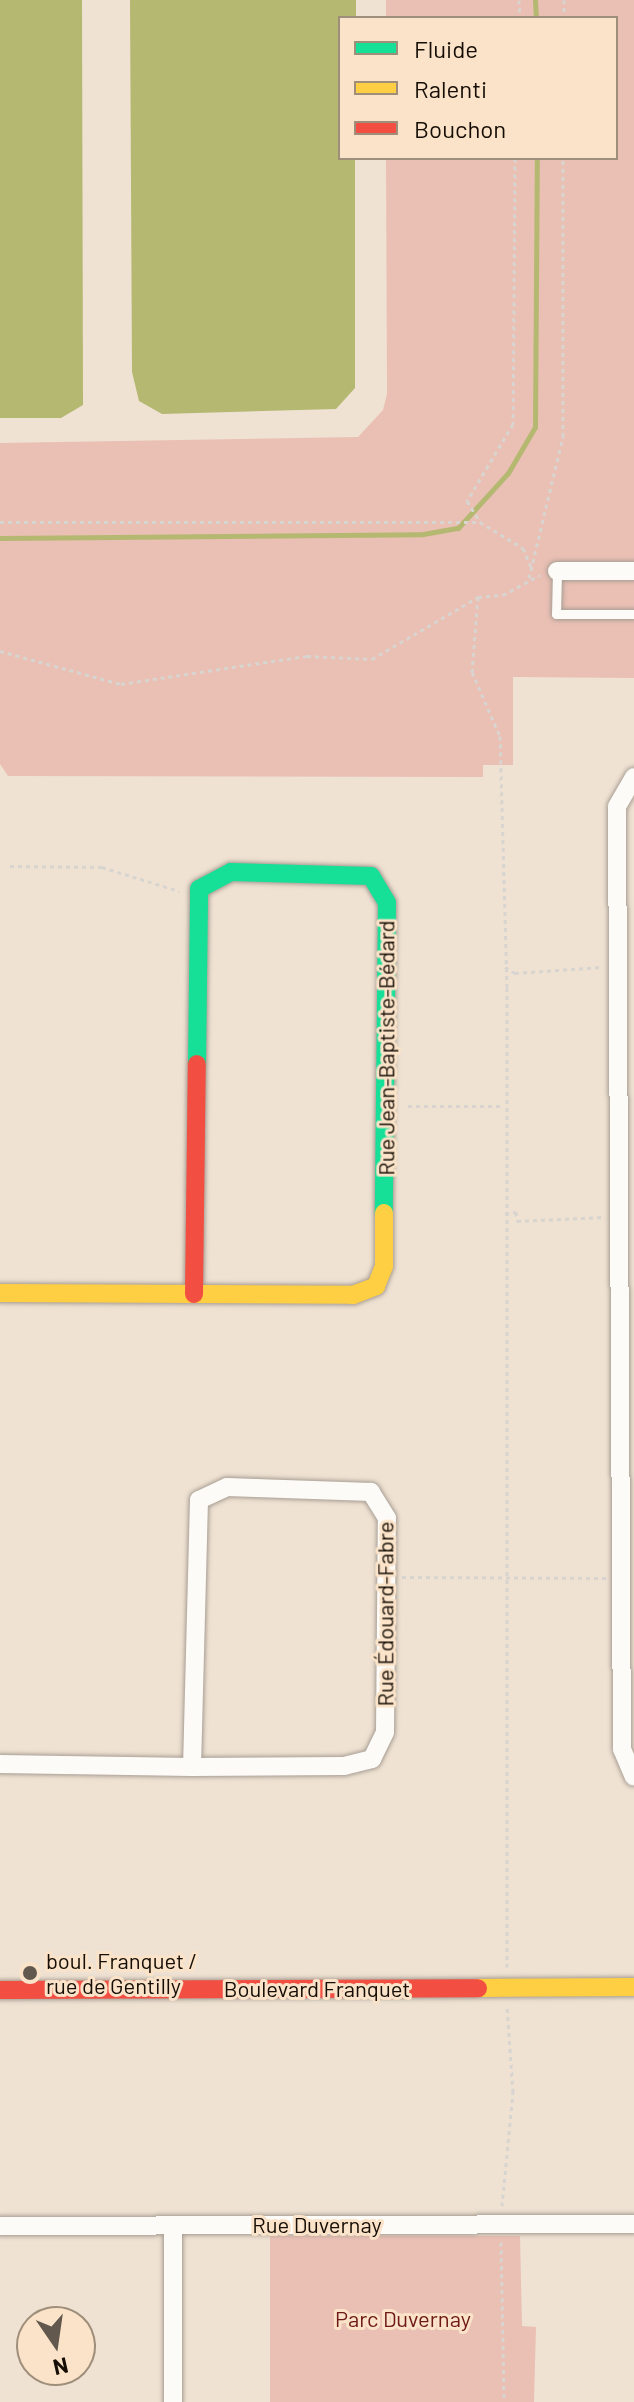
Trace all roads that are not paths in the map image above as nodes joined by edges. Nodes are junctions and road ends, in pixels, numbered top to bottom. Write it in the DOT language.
graph roads {
  1 [pos="557,571"];
  2 [pos="634,571"];
  3 [pos="634,614"];
  4 [pos="631,780"];
  5 [pos="626,986"];
  6 [pos="627,1199"];
  7 [pos="0,1293"];
  8 [pos="194,1294"];
  9 [pos="627,1392"];
  10 [pos="622,1583"];
  11 [pos="0,1764"];
  12 [pos="192,1767"];
  13 [pos="634,1777"];
  14 [pos="634,1987"];
  15 [pos="0,1990"];
  16 [pos="634,2000"];
  17 [pos="0,2003"];
  18 [pos="634,2224"];
  19 [pos="173,2225"];
  20 [pos="0,2226"];
  21 [pos="173,2402"];
  1 -- 2 [label="street"];
  1 -- 3 [label="lane"];
  4 -- 5 [label="street"];
  5 -- 6 [label="street"];
  6 -- 9 [label="street"];
  7 -- 8 [label="street, Rue Jean-Baptiste-Bédard"];
  8 -- 8 [label="street, Rue Jean-Baptiste-Bédard"];
  9 -- 10 [label="street"];
  10 -- 13 [label="street"];
  11 -- 12 [label="street, Rue Édouard-Fabre"];
  12 -- 12 [label="street, Rue Édouard-Fabre"];
  14 -- 15 [label="street, Boulevard Franquet"];
  16 -- 17 [label="street, Boulevard Franquet"];
  18 -- 19 [label="street, Rue Duvernay"];
  19 -- 20 [label="street, Rue Duvernay"];
  19 -- 21 [label="street"];
}
